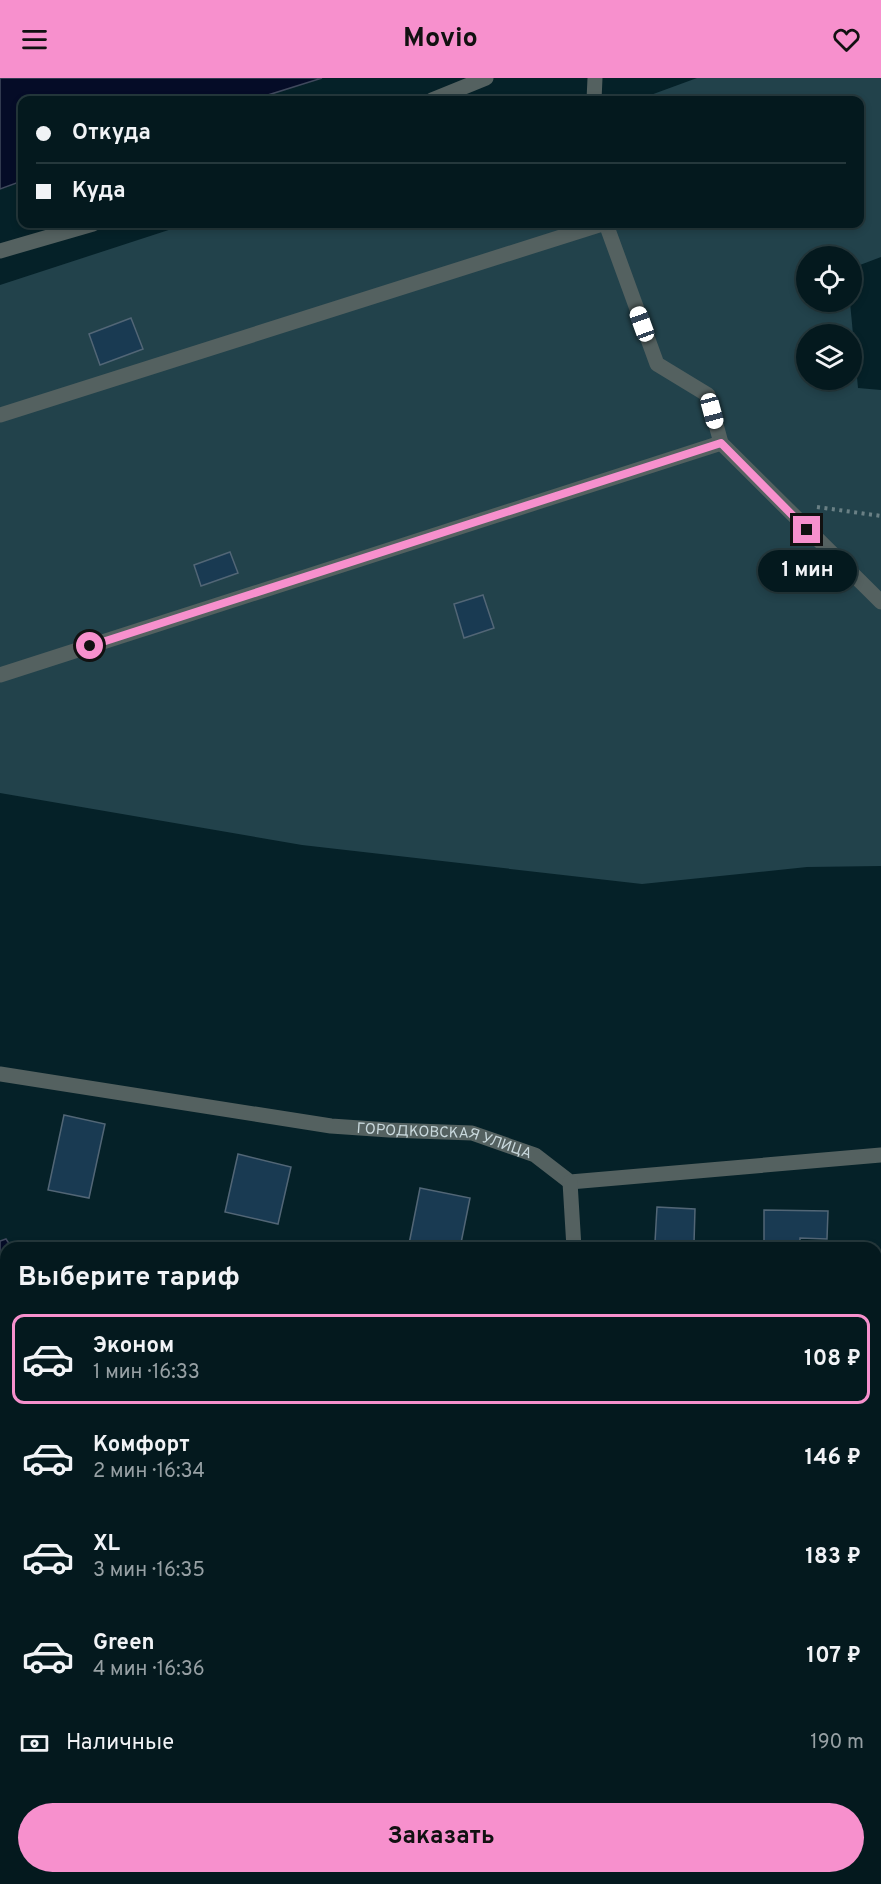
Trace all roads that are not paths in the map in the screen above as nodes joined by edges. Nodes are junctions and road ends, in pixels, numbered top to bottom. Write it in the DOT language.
graph roads {
  1 [pos="486,78"];
  2 [pos="595,78"];
  3 [pos="442,96"];
  4 [pos="594,96"];
  5 [pos="79,228"];
  6 [pos="591,228"];
  7 [pos="606,228"];
  8 [pos="0,251"];
  9 [pos="0,415"];
  10 [pos="721,443"];
  11 [pos="881,602"];
  12 [pos="0,675"];
  13 [pos="0,1074"];
  14 [pos="881,1155"];
  15 [pos="570,1182"];
  16 [pos="574,1242"];
  1 -- 3 [label="street"];
  2 -- 4 [label="street"];
  5 -- 8 [label="street"];
  6 -- 9 [label="street"];
  7 -- 10 [label="street"];
  10 -- 11 [label="street"];
  10 -- 12 [label="street"];
  13 -- 15 [label="street, ГОРОДКОВСКАЯ УЛИЦА"];
  14 -- 15 [label="street"];
  15 -- 16 [label="street"];
}
